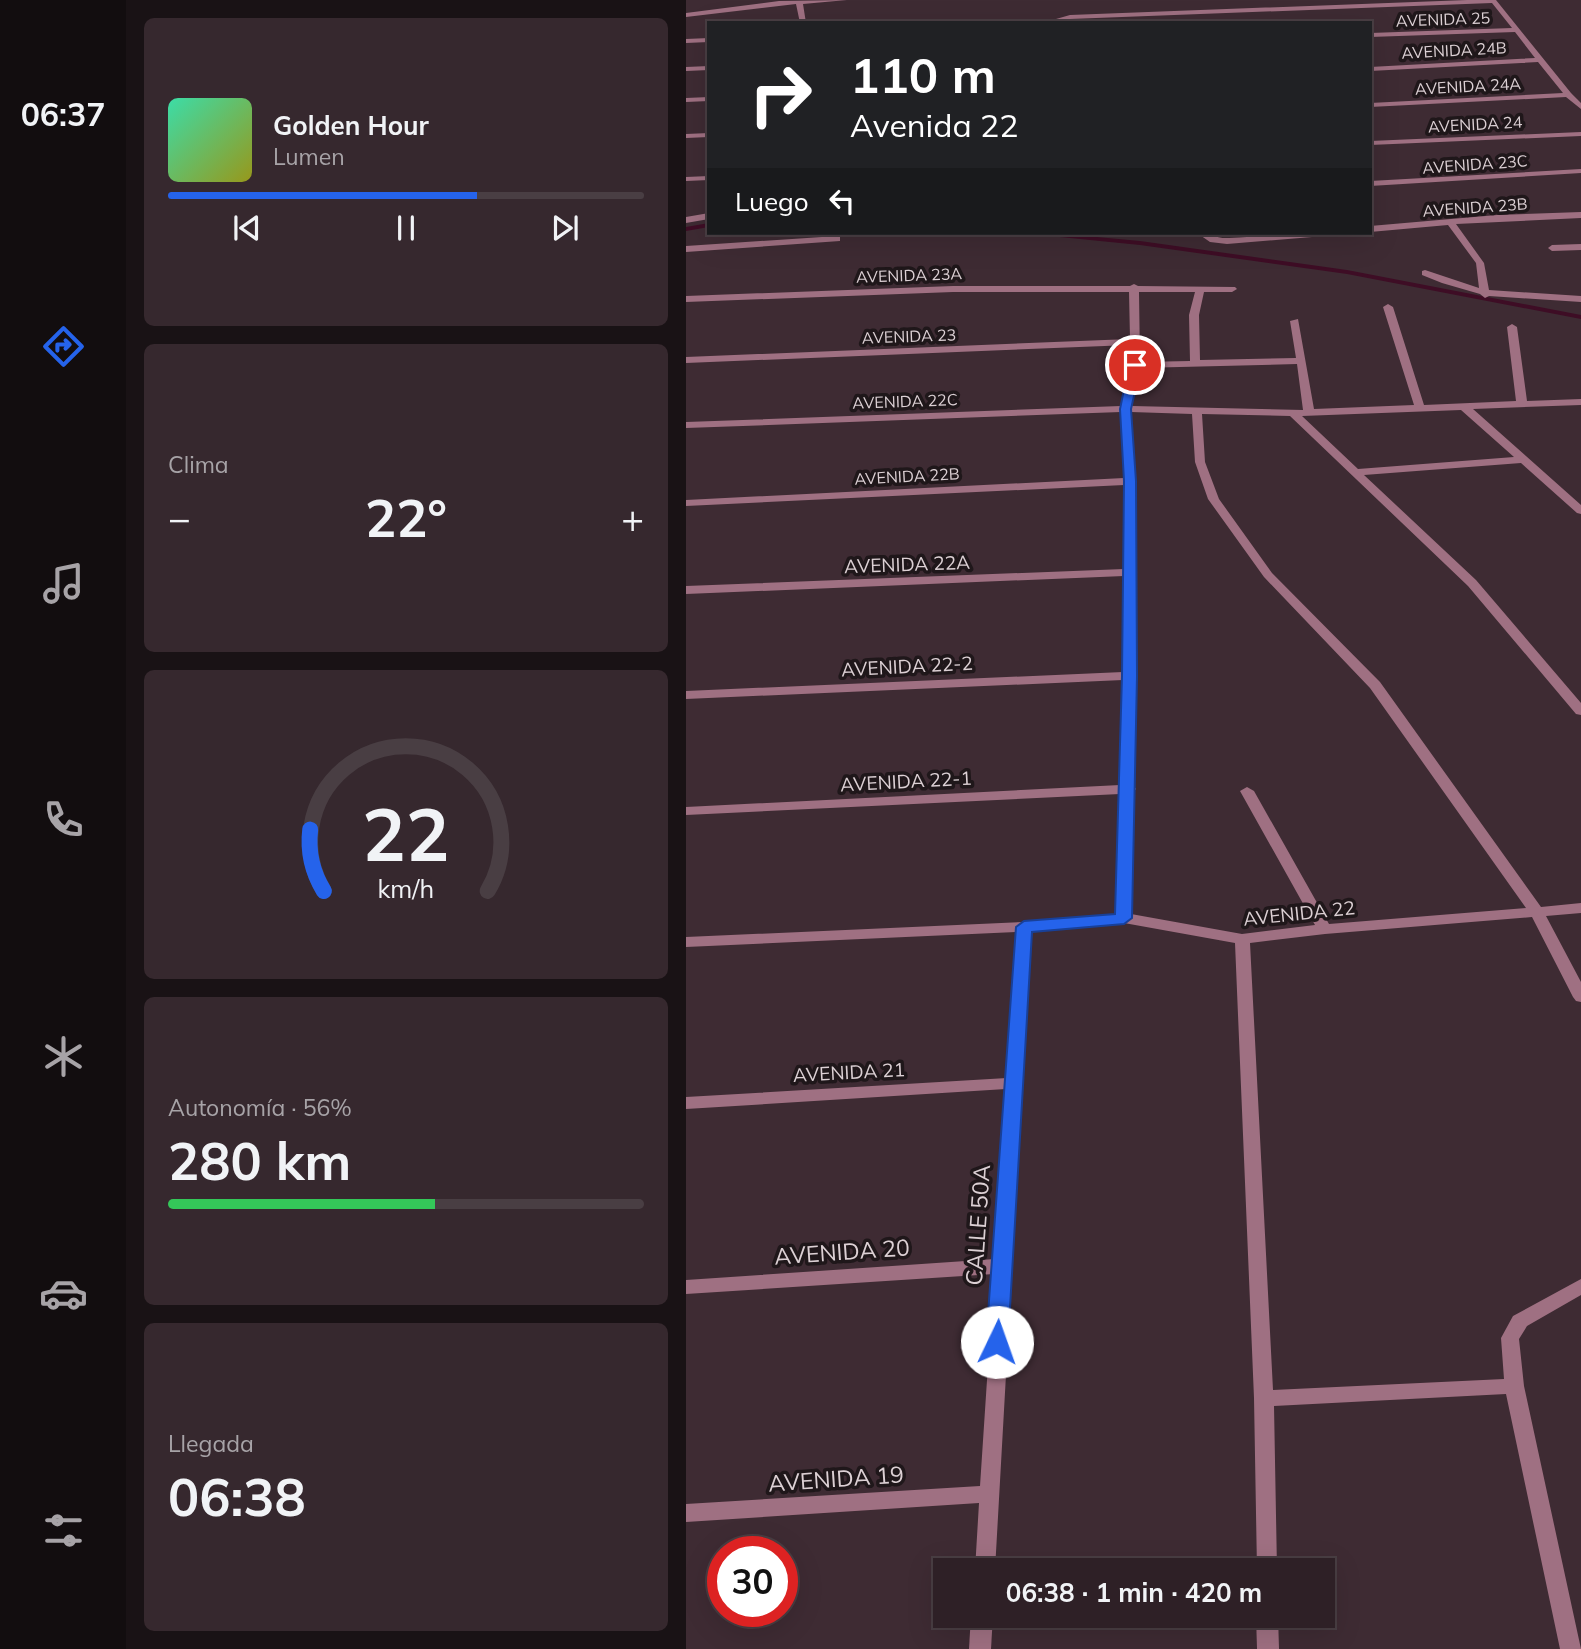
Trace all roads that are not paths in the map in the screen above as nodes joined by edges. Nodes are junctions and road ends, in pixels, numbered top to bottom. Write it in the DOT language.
graph roads {
  1 [pos="844,0"];
  2 [pos="1493,0"];
  3 [pos="799,2"];
  4 [pos="1167,11"];
  5 [pos="686,15"];
  6 [pos="803,21"];
  7 [pos="1055,21"];
  8 [pos="1170,21"];
  9 [pos="1516,30"];
  10 [pos="1372,35"];
  11 [pos="707,40"];
  12 [pos="686,41"];
  13 [pos="1540,60"];
  14 [pos="707,68"];
  15 [pos="686,69"];
  16 [pos="1372,69"];
  17 [pos="1568,95"];
  18 [pos="707,99"];
  19 [pos="686,100"];
  20 [pos="1372,105"];
  21 [pos="1581,107"];
  22 [pos="1581,134"];
  23 [pos="707,135"];
  24 [pos="686,136"];
  25 [pos="1372,143"];
  26 [pos="1581,171"];
  27 [pos="707,178"];
  28 [pos="686,179"];
  29 [pos="1372,184"];
  30 [pos="1581,215"];
  31 [pos="707,216"];
  32 [pos="686,219"];
  33 [pos="1450,222"];
  34 [pos="1372,229"];
  35 [pos="1204,235"];
  36 [pos="1300,235"];
  37 [pos="837,239"];
  38 [pos="1581,247"];
  39 [pos="686,248"];
  40 [pos="1552,248"];
  41 [pos="1425,274"];
  42 [pos="1134,287"];
  43 [pos="1200,288"];
  44 [pos="1231,289"];
  45 [pos="1485,295"];
  46 [pos="686,299"];
  47 [pos="1581,299"];
  48 [pos="1388,307"];
  49 [pos="1295,321"];
  50 [pos="1512,327"];
  51 [pos="1133,342"];
  52 [pos="686,360"];
  53 [pos="1302,360"];
  54 [pos="1195,362"];
  55 [pos="1135,365"];
  56 [pos="1581,402"];
  57 [pos="1522,405"];
  58 [pos="1464,407"];
  59 [pos="1126,409"];
  60 [pos="1420,409"];
  61 [pos="1197,410"];
  62 [pos="1309,413"];
  63 [pos="1293,414"];
  64 [pos="686,425"];
  65 [pos="1521,460"];
  66 [pos="1357,472"];
  67 [pos="1130,481"];
  68 [pos="686,503"];
  69 [pos="1581,511"];
  70 [pos="1129,572"];
  71 [pos="686,590"];
  72 [pos="1129,676"];
  73 [pos="686,695"];
  74 [pos="1581,711"];
  75 [pos="1129,789"];
  76 [pos="1247,791"];
  77 [pos="686,811"];
  78 [pos="1581,908"];
  79 [pos="1537,912"];
  80 [pos="1124,918"];
  81 [pos="1024,927"];
  82 [pos="1325,929"];
  83 [pos="1242,939"];
  84 [pos="686,942"];
  85 [pos="1581,997"];
  86 [pos="1015,1083"];
  87 [pos="686,1103"];
  88 [pos="1001,1266"];
  89 [pos="1581,1286"];
  90 [pos="686,1287"];
  91 [pos="1514,1387"];
  92 [pos="1264,1398"];
  93 [pos="989,1494"];
  94 [pos="686,1513"];
  95 [pos="986,1558"];
  96 [pos="1267,1558"];
  97 [pos="981,1628"];
  98 [pos="1267,1628"];
  99 [pos="980,1649"];
  100 [pos="1268,1649"];
  101 [pos="1571,1649"];
  1 -- 3 [label="street"];
  2 -- 4 [label="street"];
  2 -- 9 [label="street"];
  3 -- 5 [label="street"];
  3 -- 6 [label="street"];
  4 -- 7 [label="street"];
  4 -- 8 [label="street"];
  9 -- 10 [label="street, AVENIDA 25"];
  9 -- 13 [label="street"];
  11 -- 12 [label="street"];
  13 -- 16 [label="street, AVENIDA 24B"];
  13 -- 17 [label="street"];
  14 -- 15 [label="street"];
  17 -- 20 [label="street, AVENIDA 24A"];
  17 -- 21 [label="street"];
  18 -- 19 [label="street"];
  22 -- 25 [label="street, AVENIDA 24"];
  23 -- 24 [label="street"];
  26 -- 29 [label="street, AVENIDA 23C"];
  27 -- 28 [label="street"];
  30 -- 33 [label="street, AVENIDA 23B"];
  31 -- 32 [label="street"];
  33 -- 34 [label="street, AVENIDA 23B"];
  33 -- 45 [label="street"];
  35 -- 36 [label="street"];
  37 -- 39 [label="street"];
  38 -- 40 [label="street"];
  41 -- 45 [label="street"];
  42 -- 43 [label="street, AVENIDA 23A"];
  42 -- 46 [label="street, AVENIDA 23A"];
  42 -- 51 [label="street"];
  43 -- 44 [label="street, AVENIDA 23A"];
  43 -- 54 [label="street"];
  45 -- 47 [label="street"];
  48 -- 60 [label="street"];
  49 -- 53 [label="street"];
  50 -- 57 [label="street"];
  51 -- 52 [label="street, AVENIDA 23"];
  51 -- 55 [label="street"];
  53 -- 54 [label="street"];
  53 -- 62 [label="street"];
  54 -- 55 [label="street"];
  55 -- 59 [label="street"];
  56 -- 57 [label="street, AVENIDA 22C"];
  57 -- 58 [label="street, AVENIDA 22C"];
  58 -- 60 [label="street, AVENIDA 22C"];
  58 -- 65 [label="street"];
  59 -- 61 [label="street, AVENIDA 22C"];
  59 -- 64 [label="street, AVENIDA 22C"];
  59 -- 67 [label="street"];
  60 -- 62 [label="street, AVENIDA 22C"];
  61 -- 63 [label="street, AVENIDA 22C"];
  61 -- 79 [label="street"];
  62 -- 63 [label="street, AVENIDA 22C"];
  63 -- 66 [label="street"];
  65 -- 66 [label="street"];
  65 -- 69 [label="street"];
  66 -- 74 [label="street"];
  67 -- 68 [label="street, AVENIDA 22B"];
  67 -- 70 [label="street"];
  70 -- 71 [label="street, AVENIDA 22A"];
  70 -- 72 [label="street"];
  72 -- 73 [label="street, AVENIDA 22-2"];
  72 -- 75 [label="street"];
  75 -- 77 [label="street, AVENIDA 22-1"];
  75 -- 80 [label="street"];
  76 -- 82 [label="street"];
  78 -- 79 [label="street, AVENIDA 22"];
  79 -- 82 [label="street, AVENIDA 22"];
  79 -- 85 [label="street"];
  80 -- 81 [label="street, AVENIDA 22"];
  80 -- 83 [label="street, AVENIDA 22"];
  81 -- 84 [label="street, AVENIDA 22"];
  81 -- 86 [label="street, CALLE 50A"];
  82 -- 83 [label="street, AVENIDA 22"];
  83 -- 92 [label="street"];
  86 -- 87 [label="street, AVENIDA 21"];
  86 -- 88 [label="street, CALLE 50A"];
  88 -- 90 [label="street, AVENIDA 20"];
  88 -- 93 [label="street, CALLE 50A"];
  89 -- 91 [label="street"];
  91 -- 92 [label="street"];
  91 -- 101 [label="street"];
  92 -- 96 [label="street"];
  93 -- 94 [label="street, AVENIDA 19"];
  93 -- 95 [label="street, CALLE 50A"];
  97 -- 99 [label="street"];
  98 -- 100 [label="street"];
}
